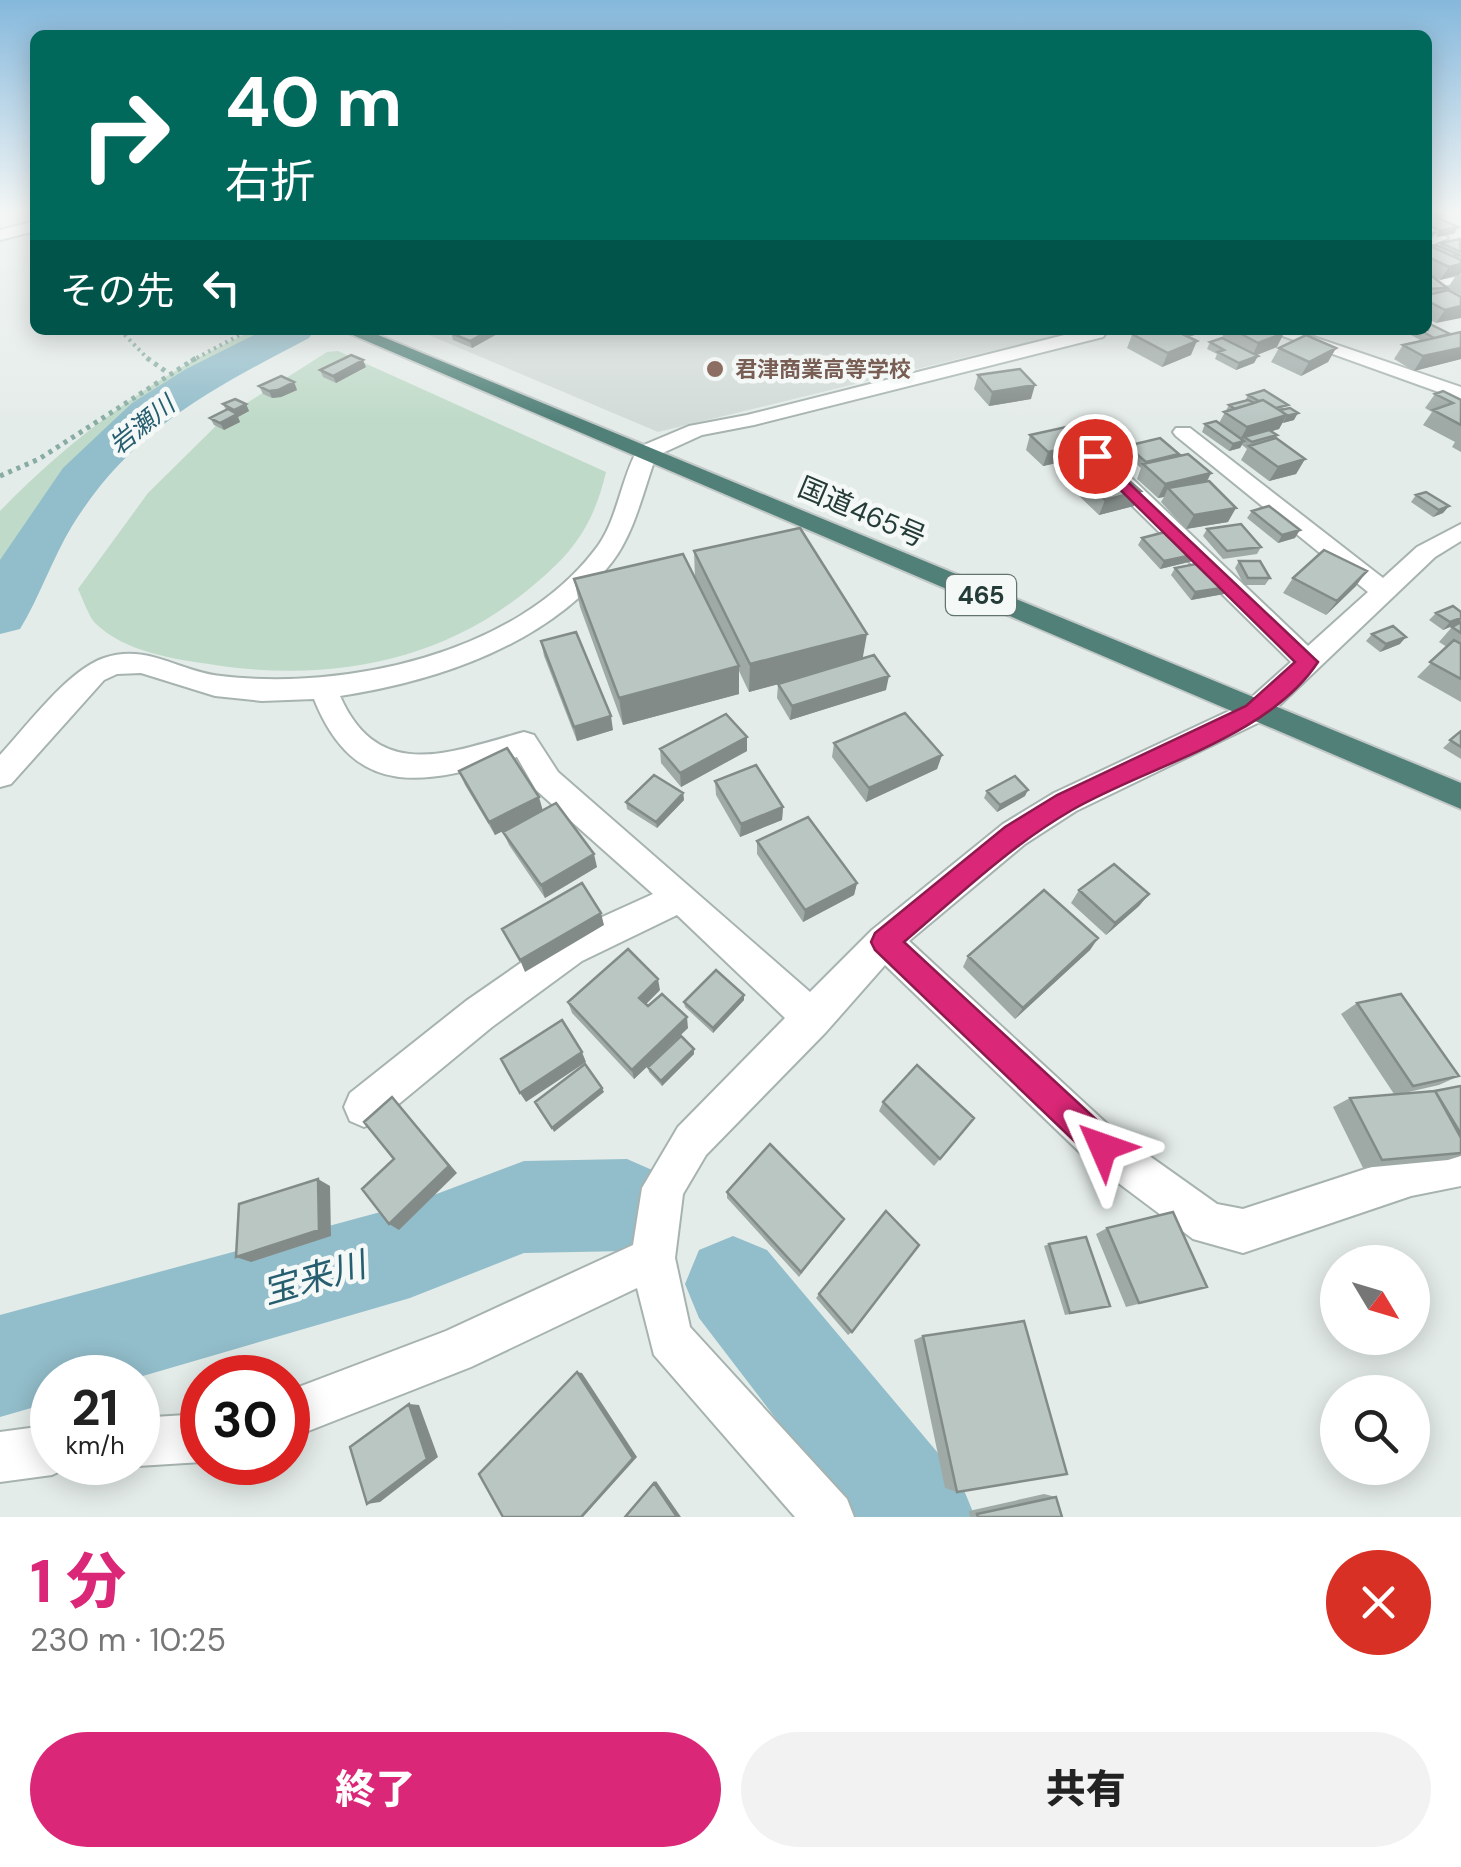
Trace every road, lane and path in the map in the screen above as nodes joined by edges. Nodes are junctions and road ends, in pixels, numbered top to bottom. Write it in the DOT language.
graph roads {
  1 [pos="1432,283"];
  2 [pos="1461,298"];
  3 [pos="125,335"];
  4 [pos="240,335"];
  5 [pos="362,335"];
  6 [pos="1085,335"];
  7 [pos="1290,335"];
  8 [pos="168,373"];
  9 [pos="1461,394"];
  10 [pos="1183,432"];
  11 [pos="646,452"];
  12 [pos="1095,456"];
  13 [pos="0,476"];
  14 [pos="1461,531"];
  15 [pos="1384,592"];
  16 [pos="1308,662"];
  17 [pos="322,688"];
  18 [pos="1254,712"];
  19 [pos="0,776"];
  20 [pos="1461,796"];
  21 [pos="682,897"];
  22 [pos="884,942"];
  23 [pos="812,1018"];
  24 [pos="364,1108"];
  25 [pos="1461,1165"];
  26 [pos="653,1258"];
  27 [pos="310,1406"];
  28 [pos="30,1453"];
  29 [pos="0,1457"];
  30 [pos="829,1517"];
  1 -- 2 [label="street"];
  3 -- 8 [label="path"];
  4 -- 8 [label="path"];
  5 -- 11 [label="highway, 国道465号 / 465"];
  6 -- 11 [label="street"];
  7 -- 9 [label="street"];
  8 -- 13 [label="path"];
  10 -- 15 [label="street"];
  11 -- 17 [label="street"];
  11 -- 18 [label="highway, 国道465号 / 465"];
  12 -- 16 [label="street"];
  14 -- 15 [label="street"];
  15 -- 16 [label="street"];
  16 -- 18 [label="street"];
  17 -- 19 [label="street"];
  17 -- 21 [label="street"];
  18 -- 20 [label="highway, 国道465号 / 465"];
  18 -- 22 [label="street"];
  21 -- 23 [label="street"];
  21 -- 24 [label="street"];
  22 -- 23 [label="street"];
  22 -- 25 [label="street"];
  23 -- 26 [label="street"];
  26 -- 27 [label="street"];
  26 -- 30 [label="street"];
  28 -- 29 [label="street"];
}
